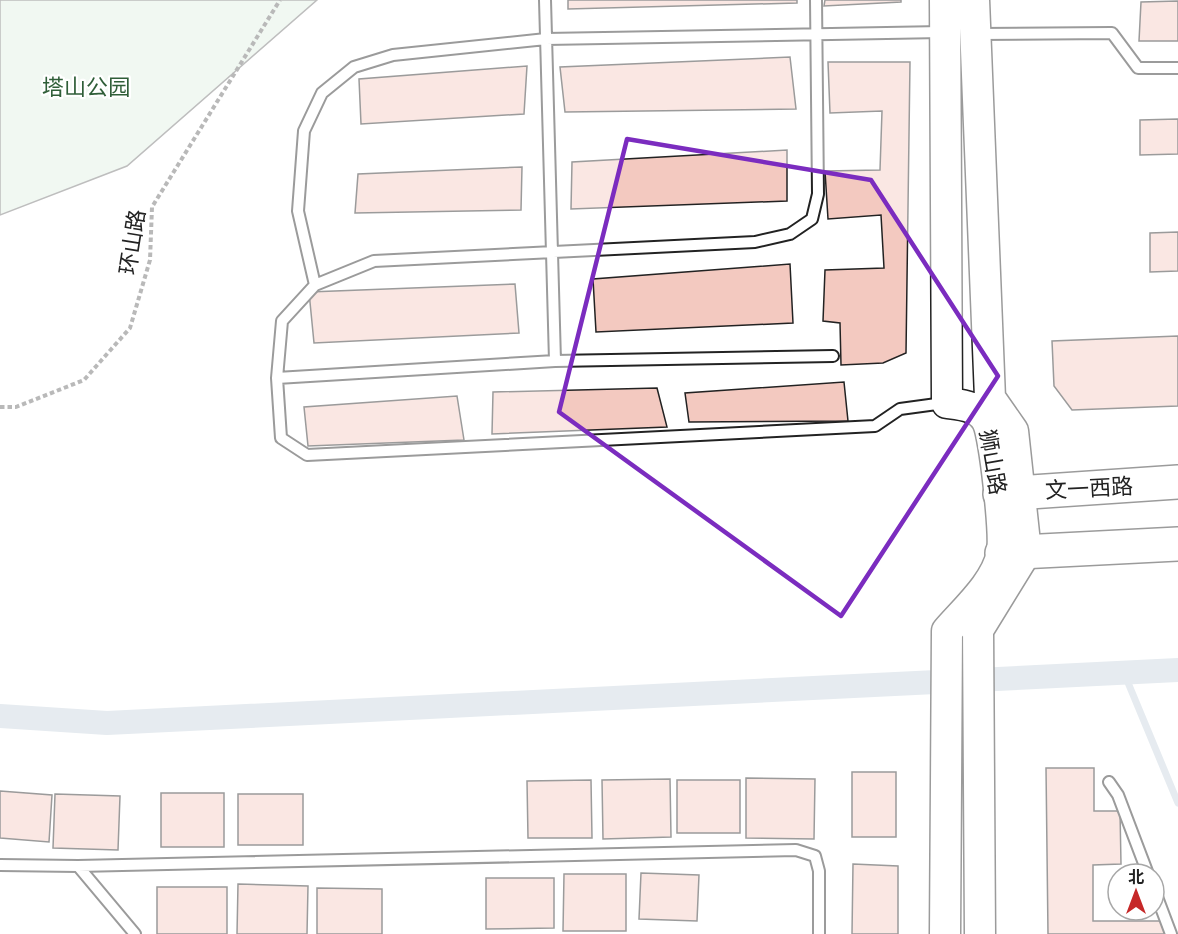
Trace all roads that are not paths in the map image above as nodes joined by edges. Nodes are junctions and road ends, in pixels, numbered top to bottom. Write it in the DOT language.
graph roads {
  1 [pos="545,0"];
  2 [pos="816,0"];
  3 [pos="945,0"];
  4 [pos="974,0"];
  5 [pos="817,33"];
  6 [pos="960,33"];
  7 [pos="546,39"];
  8 [pos="1178,68"];
  9 [pos="550,252"];
  10 [pos="315,285"];
  11 [pos="833,356"];
  12 [pos="555,361"];
  13 [pos="277,378"];
  14 [pos="947,403"];
  15 [pos="1178,482"];
  16 [pos="1010,493"];
  17 [pos="1178,544"];
  18 [pos="1014,553"];
  19 [pos="1109,782"];
  20 [pos="1143,862"];
  21 [pos="0,865"];
  22 [pos="78,866"];
  23 [pos="135,934"];
  24 [pos="819,934"];
  25 [pos="945,934"];
  26 [pos="980,934"];
  1 -- 7 [label="lane"];
  2 -- 5 [label="lane"];
  3 -- 6 [label="main road, 狮山路"];
  4 -- 6 [label="main road, 狮山路"];
  5 -- 6 [label="lane"];
  5 -- 7 [label="lane"];
  5 -- 9 [label="lane"];
  6 -- 8 [label="lane"];
  6 -- 14 [label="main road, 狮山路"];
  6 -- 16 [label="main road, 狮山路"];
  7 -- 9 [label="lane"];
  7 -- 10 [label="lane"];
  9 -- 10 [label="lane"];
  9 -- 12 [label="lane"];
  10 -- 13 [label="lane"];
  11 -- 12 [label="lane"];
  12 -- 13 [label="lane"];
  13 -- 14 [label="lane"];
  14 -- 16 [label="main road, 狮山路"];
  15 -- 16 [label="main road, 文一西路"];
  16 -- 18 [label="main road, 狮山路"];
  17 -- 18 [label="main road"];
  18 -- 25 [label="main road, 狮山路"];
  18 -- 26 [label="main road"];
  19 -- 20 [label="lane"];
  21 -- 22 [label="lane"];
  22 -- 23 [label="lane"];
  22 -- 24 [label="lane"];
}
